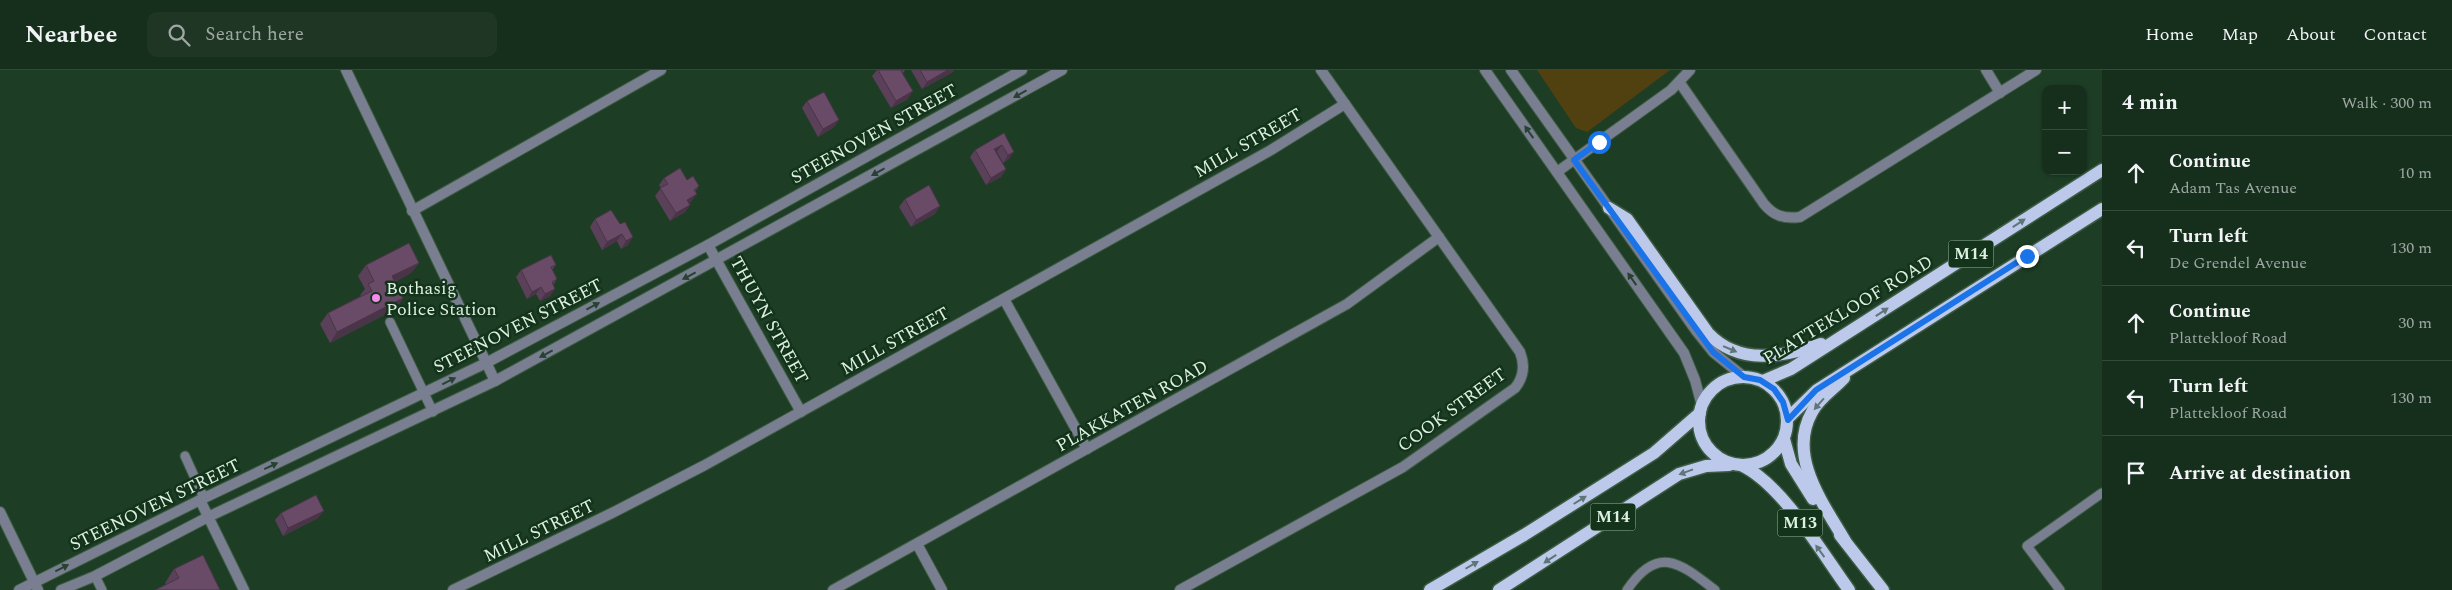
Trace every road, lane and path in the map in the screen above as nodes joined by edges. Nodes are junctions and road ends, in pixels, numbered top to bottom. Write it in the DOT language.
graph roads {
  1 [pos="346,70"];
  2 [pos="662,70"];
  3 [pos="1022,70"];
  4 [pos="1062,70"];
  5 [pos="1321,70"];
  6 [pos="1485,70"];
  7 [pos="1511,70"];
  8 [pos="1690,70"];
  9 [pos="1986,70"];
  10 [pos="2036,70"];
  11 [pos="1680,83"];
  12 [pos="2000,93"];
  13 [pos="1345,104"];
  14 [pos="1574,160"];
  15 [pos="2102,170"];
  16 [pos="1557,172"];
  17 [pos="1609,208"];
  18 [pos="412,211"];
  19 [pos="2099,213"];
  20 [pos="1439,237"];
  21 [pos="708,245"];
  22 [pos="718,261"];
  23 [pos="1004,299"];
  24 [pos="390,322"];
  25 [pos="1841,338"];
  26 [pos="486,363"];
  27 [pos="1852,369"];
  28 [pos="1744,377"];
  29 [pos="496,381"];
  30 [pos="1763,381"];
  31 [pos="424,393"];
  32 [pos="1701,409"];
  33 [pos="433,412"];
  34 [pos="801,412"];
  35 [pos="1788,420"];
  36 [pos="1784,439"];
  37 [pos="1087,449"];
  38 [pos="185,456"];
  39 [pos="1738,465"];
  40 [pos="2102,493"];
  41 [pos="202,499"];
  42 [pos="0,512"];
  43 [pos="208,518"];
  44 [pos="1845,541"];
  45 [pos="917,544"];
  46 [pos="95,576"];
  47 [pos="36,586"];
  48 [pos="18,590"];
  49 [pos="61,590"];
  50 [pos="102,590"];
  51 [pos="244,590"];
  52 [pos="452,590"];
  53 [pos="833,590"];
  54 [pos="942,590"];
  55 [pos="1180,590"];
  56 [pos="1430,590"];
  57 [pos="1499,590"];
  58 [pos="1626,590"];
  59 [pos="1714,590"];
  60 [pos="1849,590"];
  61 [pos="1883,590"];
  62 [pos="2060,590"];
  1 -- 18 [label="street"];
  2 -- 18 [label="street"];
  3 -- 21 [label="street, STEENOVEN STREET"];
  4 -- 22 [label="street, STEENOVEN STREET, one-way"];
  5 -- 13 [label="street, COOK STREET"];
  16 -- 6 [label="street, one-way"];
  7 -- 14 [label="street"];
  8 -- 11 [label="street"];
  9 -- 12 [label="street"];
  10 -- 12 [label="street"];
  11 -- 12 [label="street"];
  11 -- 14 [label="street"];
  13 -- 20 [label="street, COOK STREET"];
  13 -- 23 [label="street, MILL STREET"];
  14 -- 16 [label="street"];
  14 -- 17 [label="street"];
  25 -- 15 [label="main road, PLATTEKLOOF ROAD / M14, one-way"];
  32 -- 16 [label="street, one-way"];
  17 -- 25 [label="main road, one-way"];
  17 -- 28 [label="street"];
  18 -- 26 [label="street"];
  19 -- 27 [label="main road, M14"];
  20 -- 37 [label="street, PLAKKATEN ROAD"];
  20 -- 55 [label="street, COOK STREET"];
  21 -- 22 [label="street, THUYN STREET"];
  26 -- 21 [label="street, STEENOVEN STREET, one-way"];
  22 -- 29 [label="street, STEENOVEN STREET, one-way"];
  22 -- 34 [label="street, THUYN STREET"];
  23 -- 34 [label="street, MILL STREET"];
  23 -- 37 [label="street"];
  24 -- 31 [label="lane"];
  25 -- 30 [label="main road, PLATTEKLOOF ROAD / M14"];
  26 -- 29 [label="street"];
  31 -- 26 [label="street, STEENOVEN STREET, one-way"];
  27 -- 35 [label="main road, M14"];
  27 -- 44 [label="main road, one-way"];
  28 -- 30 [label="main road, PLATTEKLOOF ROAD / M14"];
  28 -- 32 [label="main road, PLATTEKLOOF ROAD / M14"];
  29 -- 33 [label="street, STEENOVEN STREET"];
  30 -- 35 [label="main road, PLATTEKLOOF ROAD"];
  31 -- 33 [label="lane"];
  41 -- 31 [label="street, STEENOVEN STREET, one-way"];
  32 -- 39 [label="main road"];
  56 -- 32 [label="main road, PLATTEKLOOF ROAD / M14, one-way"];
  33 -- 43 [label="street, STEENOVEN STREET"];
  34 -- 52 [label="street, MILL STREET"];
  35 -- 36 [label="main road, M14"];
  36 -- 39 [label="main road, M14"];
  36 -- 44 [label="main road, M13"];
  37 -- 45 [label="street, PLAKKATEN ROAD"];
  38 -- 41 [label="lane"];
  39 -- 57 [label="main road, M14, one-way"];
  60 -- 39 [label="main road, M13, one-way"];
  40 -- 62 [label="lane"];
  41 -- 43 [label="street"];
  47 -- 41 [label="street, STEENOVEN STREET, one-way"];
  42 -- 47 [label="street"];
  43 -- 46 [label="street, STEENOVEN STREET"];
  43 -- 51 [label="street"];
  44 -- 61 [label="main road, M13"];
  45 -- 53 [label="street, PLAKKATEN ROAD"];
  45 -- 54 [label="street"];
  46 -- 49 [label="street, STEENOVEN STREET"];
  46 -- 50 [label="lane"];
  47 -- 48 [label="street, STEENOVEN STREET"];
  58 -- 59 [label="lane"];
}
